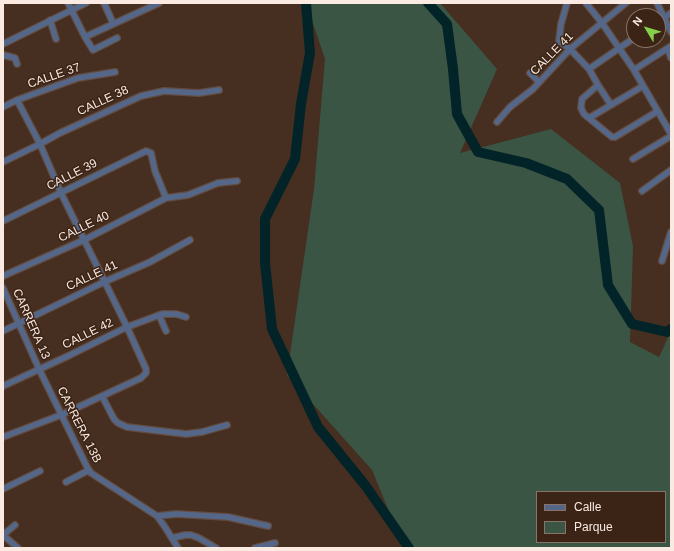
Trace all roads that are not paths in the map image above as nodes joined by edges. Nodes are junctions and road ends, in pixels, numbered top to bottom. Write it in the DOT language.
graph roads {
  1 [pos="68,3"];
  2 [pos="86,3"];
  3 [pos="104,3"];
  4 [pos="159,3"];
  5 [pos="567,3"];
  6 [pos="586,3"];
  7 [pos="626,3"];
  8 [pos="72,11"];
  9 [pos="50,20"];
  10 [pos="666,20"];
  11 [pos="113,23"];
  12 [pos="602,23"];
  13 [pos="671,32"];
  14 [pos="85,37"];
  15 [pos="56,38"];
  16 [pos="116,38"];
  17 [pos="3,44"];
  18 [pos="626,44"];
  19 [pos="669,48"];
  20 [pos="570,49"];
  21 [pos="619,49"];
  22 [pos="3,55"];
  23 [pos="671,58"];
  24 [pos="17,64"];
  25 [pos="589,69"];
  26 [pos="634,70"];
  27 [pos="115,72"];
  28 [pos="530,73"];
  29 [pos="539,82"];
  30 [pos="598,85"];
  31 [pos="643,86"];
  32 [pos="219,90"];
  33 [pos="17,100"];
  34 [pos="611,105"];
  35 [pos="3,107"];
  36 [pos="658,111"];
  37 [pos="589,118"];
  38 [pos="497,122"];
  39 [pos="671,135"];
  40 [pos="40,144"];
  41 [pos="633,159"];
  42 [pos="3,162"];
  43 [pos="671,170"];
  44 [pos="237,181"];
  45 [pos="642,190"];
  46 [pos="61,193"];
  47 [pos="166,198"];
  48 [pos="3,221"];
  49 [pos="671,232"];
  50 [pos="84,240"];
  51 [pos="190,240"];
  52 [pos="662,261"];
  53 [pos="3,276"];
  54 [pos="104,282"];
  55 [pos="3,288"];
  56 [pos="159,315"];
  57 [pos="186,317"];
  58 [pos="20,324"];
  59 [pos="127,327"];
  60 [pos="3,331"];
  61 [pos="166,331"];
  62 [pos="39,369"];
  63 [pos="3,386"];
  64 [pos="102,396"];
  65 [pos="61,414"];
  66 [pos="227,425"];
  67 [pos="3,437"];
  68 [pos="89,470"];
  69 [pos="40,471"];
  70 [pos="66,482"];
  71 [pos="3,488"];
  72 [pos="157,516"];
  73 [pos="15,525"];
  74 [pos="268,526"];
  75 [pos="3,535"];
  76 [pos="172,538"];
  77 [pos="275,543"];
  78 [pos="18,548"];
  79 [pos="178,548"];
  80 [pos="216,548"];
  81 [pos="255,548"];
  1 -- 8 [label="street"];
  2 -- 8 [label="street"];
  3 -- 11 [label="street"];
  4 -- 11 [label="street"];
  5 -- 20 [label="street"];
  6 -- 12 [label="street"];
  7 -- 12 [label="street, CALLE 41"];
  8 -- 9 [label="street"];
  8 -- 14 [label="street"];
  9 -- 15 [label="street"];
  9 -- 17 [label="street"];
  10 -- 13 [label="street"];
  11 -- 14 [label="street"];
  12 -- 20 [label="street, CALLE 41"];
  12 -- 21 [label="street"];
  14 -- 16 [label="street"];
  18 -- 21 [label="street"];
  19 -- 23 [label="street"];
  19 -- 26 [label="street"];
  20 -- 25 [label="street"];
  20 -- 29 [label="street, CALLE 41"];
  21 -- 25 [label="street"];
  21 -- 26 [label="street"];
  22 -- 24 [label="street"];
  25 -- 30 [label="street"];
  26 -- 31 [label="street"];
  27 -- 33 [label="street, CALLE 37"];
  28 -- 29 [label="street"];
  29 -- 38 [label="street, CALLE 41"];
  30 -- 34 [label="street"];
  30 -- 37 [label="street"];
  31 -- 34 [label="street"];
  31 -- 36 [label="street"];
  32 -- 40 [label="street, CALLE 38"];
  33 -- 35 [label="street, CALLE 37"];
  33 -- 40 [label="street"];
  34 -- 37 [label="street"];
  36 -- 37 [label="street"];
  36 -- 39 [label="street"];
  39 -- 41 [label="street"];
  40 -- 42 [label="street, CALLE 38"];
  40 -- 46 [label="street"];
  43 -- 45 [label="street"];
  44 -- 47 [label="street, CALLE 40"];
  46 -- 47 [label="street, CALLE 39"];
  46 -- 48 [label="street, CALLE 39"];
  46 -- 50 [label="street"];
  47 -- 50 [label="street, CALLE 40"];
  49 -- 52 [label="street"];
  50 -- 53 [label="street, CALLE 40"];
  50 -- 54 [label="street"];
  51 -- 54 [label="street, CALLE 41"];
  54 -- 58 [label="street, CALLE 41"];
  54 -- 59 [label="street"];
  55 -- 58 [label="street, CARRERA 13"];
  56 -- 57 [label="street, CALLE 42"];
  56 -- 59 [label="street, CALLE 42"];
  56 -- 61 [label="street"];
  58 -- 60 [label="street, CALLE 41"];
  58 -- 62 [label="street, CARRERA 13"];
  59 -- 62 [label="street, CALLE 42"];
  59 -- 64 [label="street"];
  62 -- 63 [label="street, CALLE 42"];
  62 -- 65 [label="street, CARRERA 13B"];
  64 -- 65 [label="street"];
  64 -- 66 [label="street"];
  65 -- 67 [label="street"];
  65 -- 68 [label="street, CARRERA 13B"];
  68 -- 70 [label="street"];
  68 -- 72 [label="street, CARRERA 13B"];
  69 -- 71 [label="street"];
  72 -- 74 [label="street"];
  72 -- 76 [label="street, CARRERA 13B"];
  73 -- 75 [label="street"];
  75 -- 78 [label="street"];
  76 -- 79 [label="street, CARRERA 13B"];
  76 -- 80 [label="street"];
  77 -- 81 [label="street"];
}
